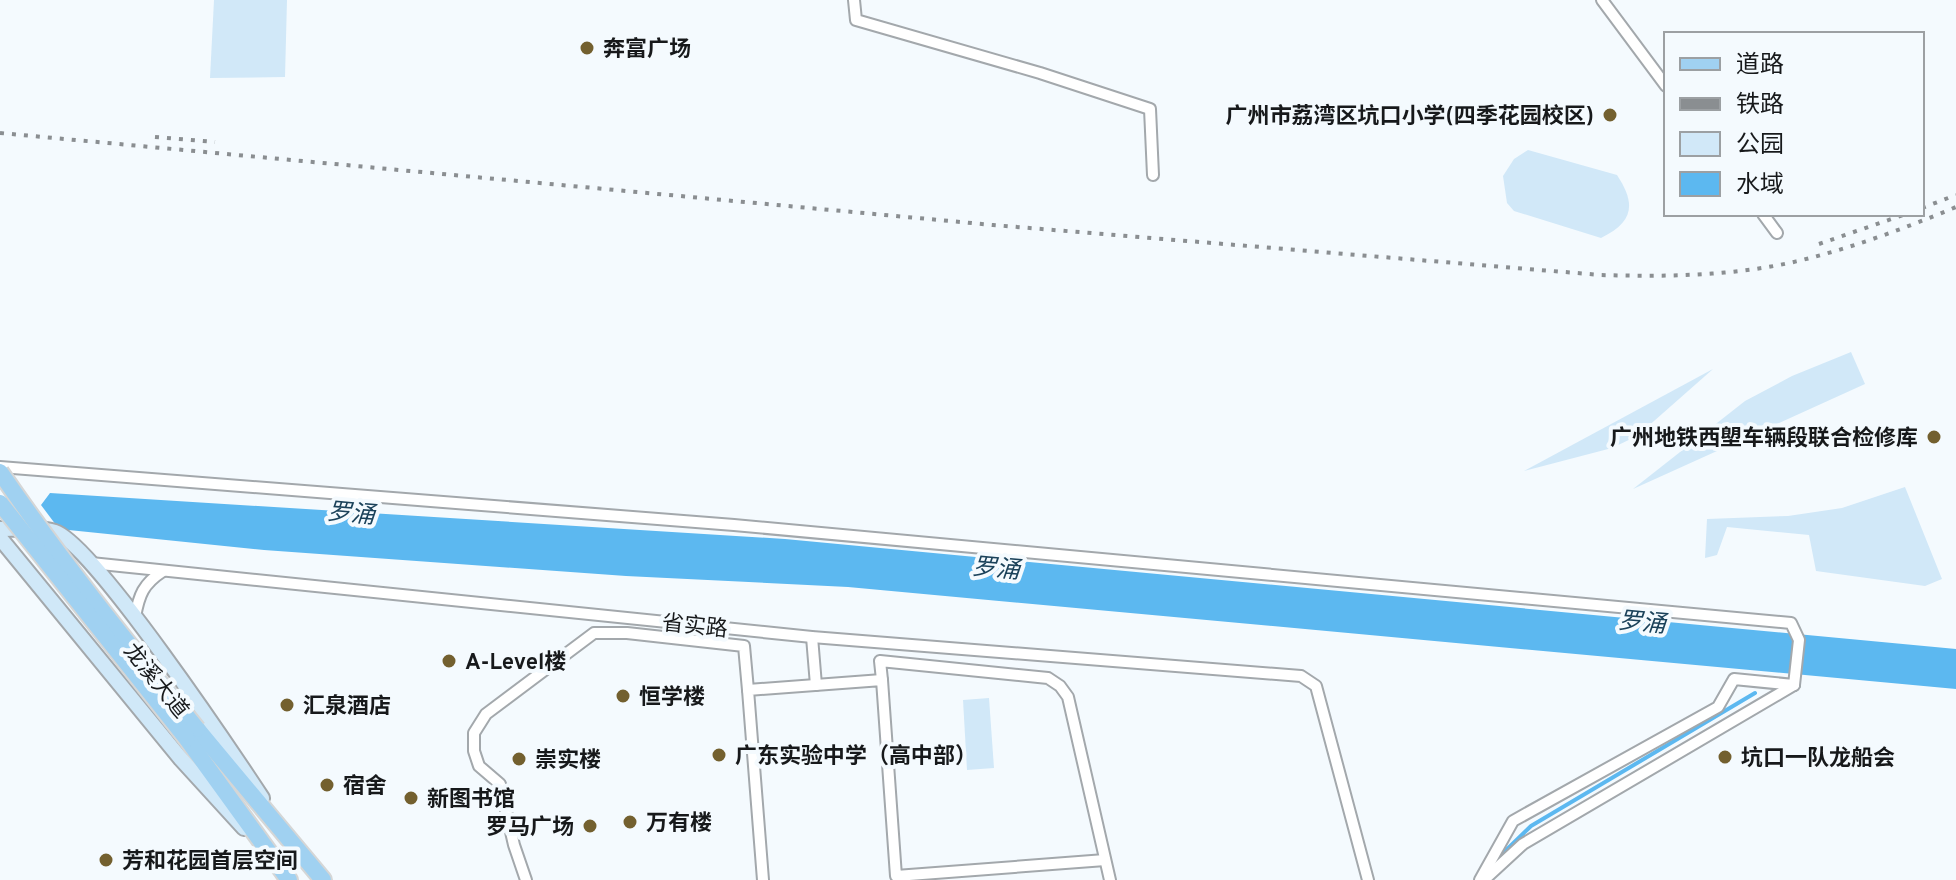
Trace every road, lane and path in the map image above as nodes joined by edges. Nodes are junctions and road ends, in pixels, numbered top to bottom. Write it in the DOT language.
graph roads {
  1 [pos="854,0"];
  2 [pos="1602,0"];
  3 [pos="1664,83"];
  4 [pos="1153,175"];
  5 [pos="1764,216"];
  6 [pos="1777,233"];
  7 [pos="0,470"];
  8 [pos="0,503"];
  9 [pos="0,529"];
  10 [pos="0,538"];
  11 [pos="0,548"];
  12 [pos="14,556"];
  13 [pos="88,560"];
  14 [pos="164,571"];
  15 [pos="135,617"];
  16 [pos="812,637"];
  17 [pos="882,680"];
  18 [pos="816,685"];
  19 [pos="1794,685"];
  20 [pos="748,690"];
  21 [pos="192,734"];
  22 [pos="292,841"];
  23 [pos="1105,860"];
  24 [pos="275,862"];
  25 [pos="1025,867"];
  26 [pos="289,880"];
  27 [pos="323,880"];
  28 [pos="526,880"];
  29 [pos="763,880"];
  30 [pos="1026,880"];
  31 [pos="1110,880"];
  32 [pos="1368,880"];
  33 [pos="1482,880"];
  1 -- 4 [label="street"];
  2 -- 3 [label="street"];
  5 -- 6 [label="street"];
  7 -- 19 [label="street"];
  7 -- 21 [label="main road, 龙溪大道, bridge"];
  8 -- 21 [label="main road, 龙溪大道, bridge"];
  9 -- 13 [label="street"];
  10 -- 12 [label="street"];
  11 -- 12 [label="street"];
  12 -- 13 [label="street"];
  12 -- 24 [label="street"];
  13 -- 14 [label="street, 省实路"];
  13 -- 15 [label="street"];
  14 -- 15 [label="street"];
  14 -- 16 [label="street, 省实路"];
  15 -- 22 [label="street"];
  16 -- 18 [label="street"];
  16 -- 32 [label="street, 省实路"];
  17 -- 18 [label="street"];
  17 -- 23 [label="street"];
  17 -- 25 [label="street"];
  18 -- 20 [label="street"];
  19 -- 33 [label="street"];
  19 -- 33 [label="street"];
  20 -- 28 [label="street"];
  20 -- 29 [label="street"];
  21 -- 22 [label="main road, 龙溪大道"];
  21 -- 24 [label="main road, 龙溪大道"];
  22 -- 27 [label="main road, 龙溪大道"];
  23 -- 25 [label="street"];
  23 -- 31 [label="street"];
  24 -- 26 [label="main road, 龙溪大道"];
  25 -- 30 [label="street"];
}
